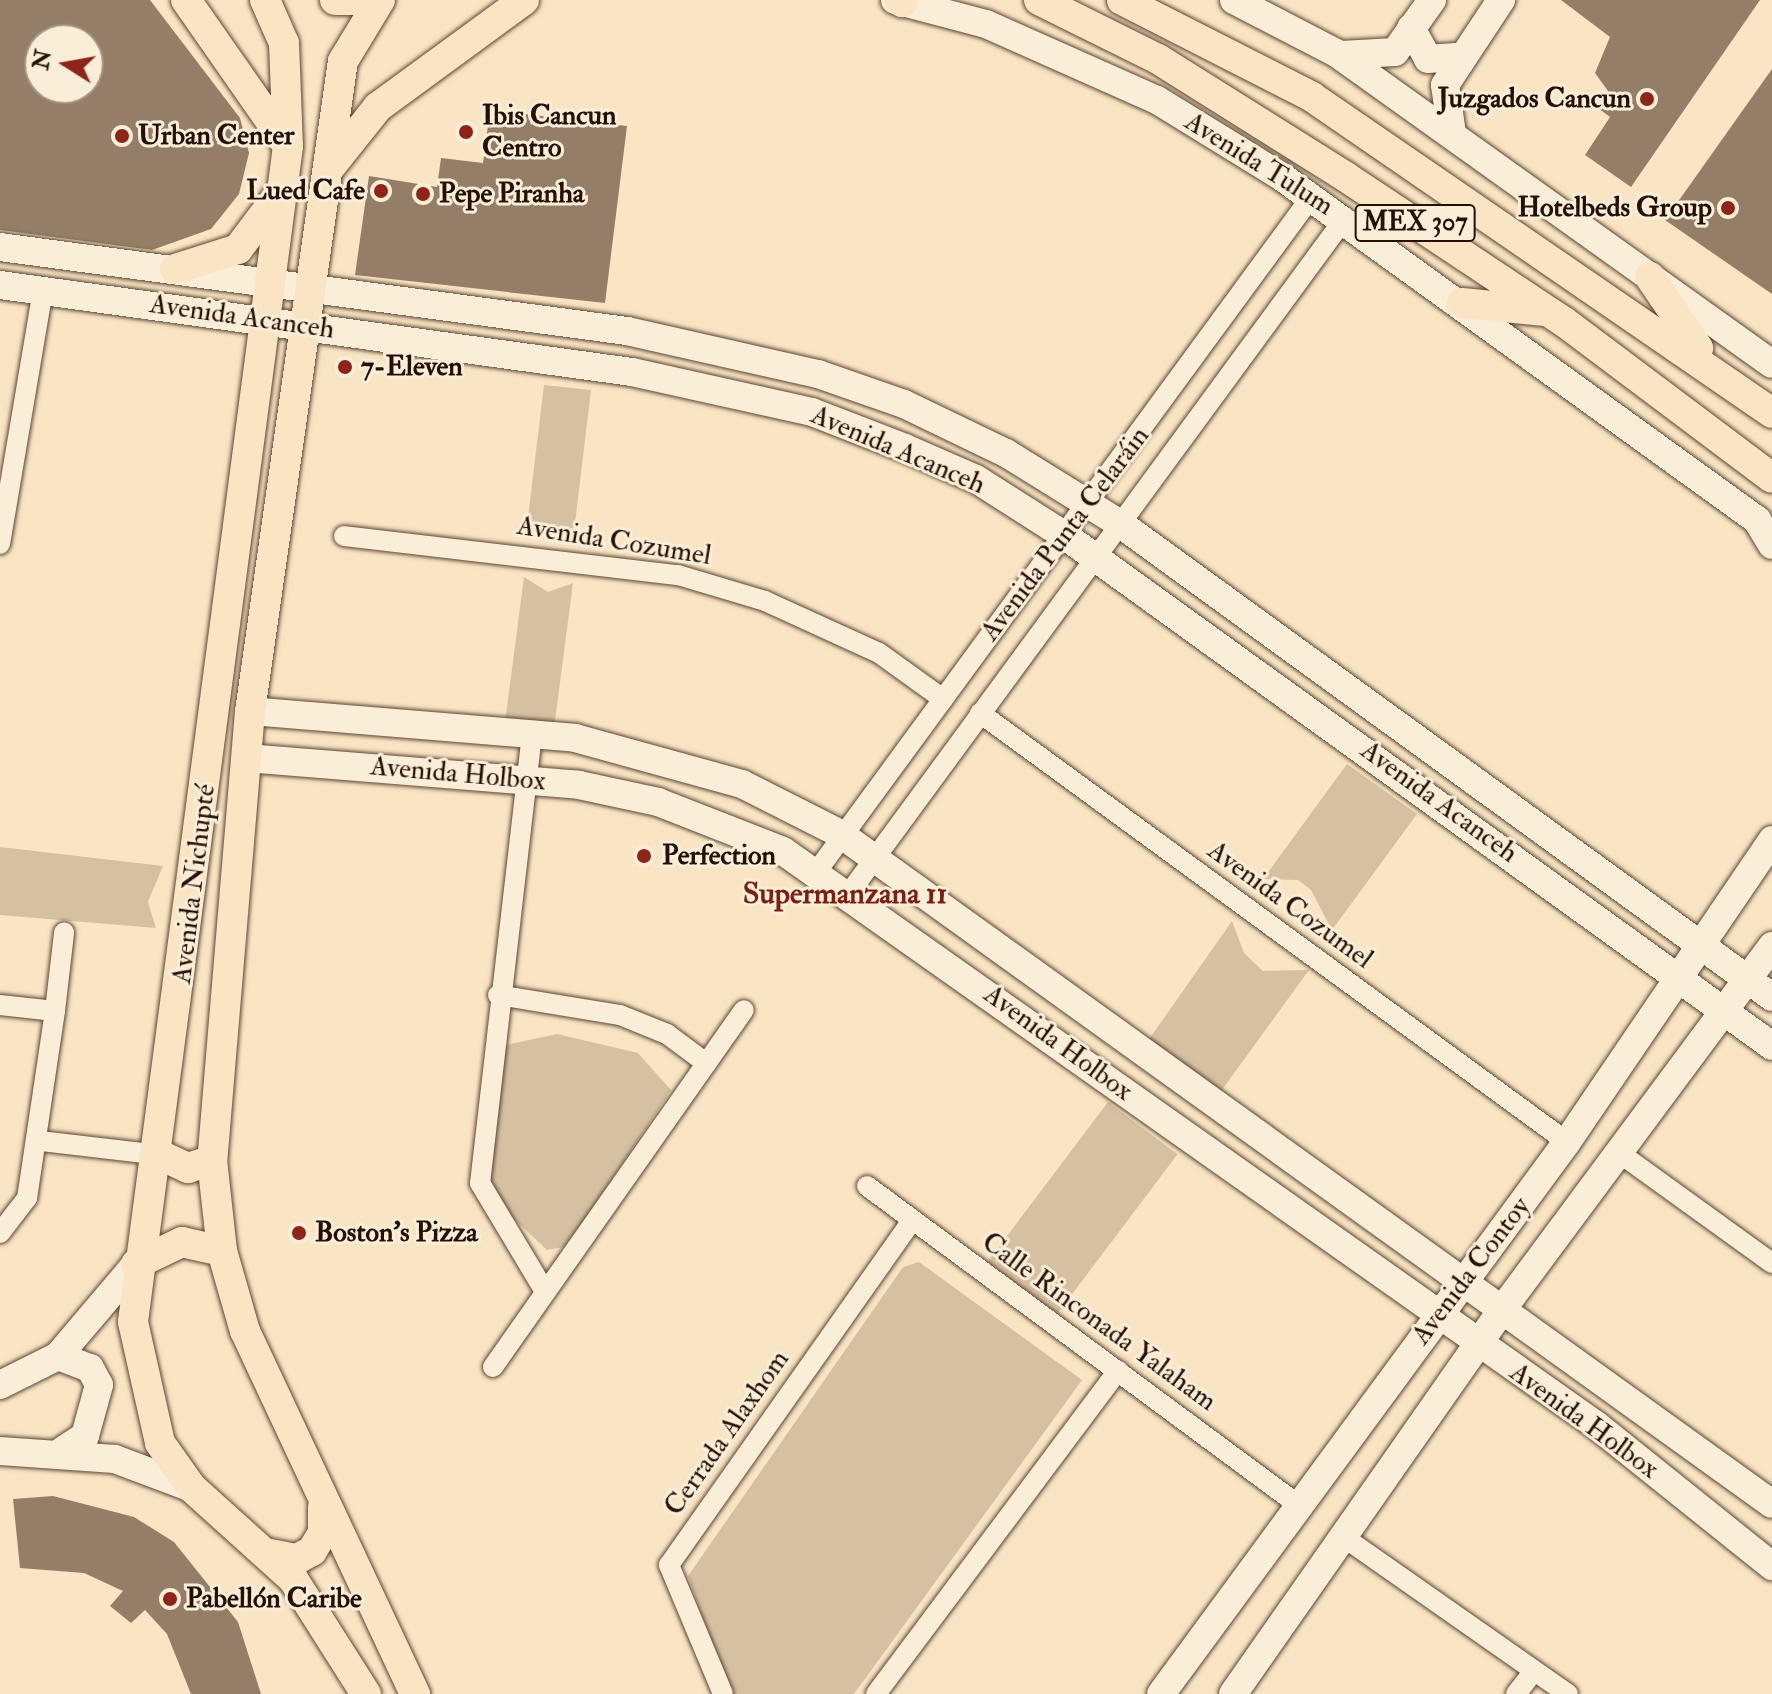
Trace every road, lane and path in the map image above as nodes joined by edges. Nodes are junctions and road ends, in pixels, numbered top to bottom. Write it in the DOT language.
graph roads {
  1 [pos="186,0"];
  2 [pos="265,0"];
  3 [pos="335,0"];
  4 [pos="356,0"];
  5 [pos="380,0"];
  6 [pos="524,0"];
  7 [pos="1039,0"];
  8 [pos="1122,0"];
  9 [pos="1234,0"];
  10 [pos="1432,0"];
  11 [pos="1501,0"];
  12 [pos="899,1"];
  13 [pos="1411,28"];
  14 [pos="1338,54"];
  15 [pos="1459,57"];
  16 [pos="1452,134"];
  17 [pos="288,146"];
  18 [pos="330,168"];
  19 [pos="279,195"];
  20 [pos="1312,196"];
  21 [pos="1345,218"];
  22 [pos="0,247"];
  23 [pos="175,269"];
  24 [pos="1650,277"];
  25 [pos="270,278"];
  26 [pos="0,285"];
  27 [pos="317,285"];
  28 [pos="43,290"];
  29 [pos="1462,303"];
  30 [pos="1548,311"];
  31 [pos="266,320"];
  32 [pos="311,326"];
  33 [pos="1772,364"];
  34 [pos="1737,391"];
  35 [pos="1772,413"];
  36 [pos="1772,478"];
  37 [pos="1089,505"];
  38 [pos="1122,525"];
  39 [pos="1064,535"];
  40 [pos="344,536"];
  41 [pos="0,544"];
  42 [pos="1772,545"];
  43 [pos="1096,559"];
  44 [pos="943,699"];
  45 [pos="250,711"];
  46 [pos="980,713"];
  47 [pos="532,734"];
  48 [pos="246,758"];
  49 [pos="526,779"];
  50 [pos="839,833"];
  51 [pos="1772,840"];
  52 [pos="874,854"];
  53 [pos="817,871"];
  54 [pos="850,892"];
  55 [pos="64,933"];
  56 [pos="1704,946"];
  57 [pos="1772,946"];
  58 [pos="1679,979"];
  59 [pos="1747,979"];
  60 [pos="498,995"];
  61 [pos="1772,997"];
  62 [pos="0,1005"];
  63 [pos="744,1010"];
  64 [pos="55,1011"];
  65 [pos="1724,1011"];
  66 [pos="1772,1046"];
  67 [pos="706,1063"];
  68 [pos="41,1141"];
  69 [pos="1567,1142"];
  70 [pos="1618,1152"];
  71 [pos="160,1155"];
  72 [pos="212,1160"];
  73 [pos="867,1186"];
  74 [pos="912,1220"];
  75 [pos="0,1233"];
  76 [pos="222,1251"];
  77 [pos="1772,1263"];
  78 [pos="136,1264"];
  79 [pos="1465,1281"];
  80 [pos="544,1290"];
  81 [pos="1504,1307"];
  82 [pos="1437,1317"];
  83 [pos="1478,1345"];
  84 [pos="58,1356"];
  85 [pos="493,1367"];
  86 [pos="1118,1370"];
  87 [pos="0,1385"];
  88 [pos="0,1451"];
  89 [pos="62,1451"];
  90 [pos="192,1488"];
  91 [pos="322,1503"];
  92 [pos="1297,1504"];
  93 [pos="1772,1504"];
  94 [pos="1345,1538"];
  95 [pos="265,1553"];
  96 [pos="1772,1566"];
  97 [pos="1534,1671"];
  98 [pos="366,1694"];
  99 [pos="415,1694"];
  100 [pos="723,1694"];
  101 [pos="876,1694"];
  102 [pos="1161,1694"];
  103 [pos="1233,1694"];
  104 [pos="1516,1694"];
  105 [pos="1568,1694"];
  1 -- 17 [label="main road"];
  2 -- 17 [label="main road, Avenida Nichupté"];
  3 -- 4 [label="main road"];
  5 -- 18 [label="main road, Avenida Nichupté"];
  6 -- 18 [label="main road"];
  7 -- 30 [label="main road, Avenida Tulum / MEX 307"];
  8 -- 34 [label="main road, MEX 307"];
  9 -- 14 [label="street"];
  10 -- 13 [label="street"];
  11 -- 15 [label="street"];
  12 -- 20 [label="street, Avenida Tulum"];
  13 -- 14 [label="street"];
  13 -- 15 [label="street"];
  14 -- 16 [label="street"];
  15 -- 16 [label="street"];
  16 -- 24 [label="street"];
  17 -- 19 [label="main road, Avenida Nichupté"];
  18 -- 27 [label="main road, Avenida Nichupté"];
  19 -- 23 [label="main road"];
  19 -- 25 [label="main road, Avenida Nichupté"];
  20 -- 21 [label="street, Avenida Tulum"];
  20 -- 37 [label="street, Avenida Punta Celaráin"];
  21 -- 29 [label="street, Avenida Tulum"];
  21 -- 38 [label="street, Avenida Punta Celaráin"];
  22 -- 23 [label="street, Avenida Acanceh"];
  23 -- 25 [label="street, Avenida Acanceh"];
  24 -- 33 [label="street"];
  24 -- 34 [label="main road"];
  25 -- 27 [label="street, Avenida Acanceh"];
  25 -- 31 [label="main road, Avenida Nichupté"];
  26 -- 28 [label="street, Avenida Acanceh"];
  27 -- 32 [label="main road, Avenida Nichupté"];
  27 -- 37 [label="street, Avenida Acanceh"];
  28 -- 31 [label="street, Avenida Acanceh"];
  28 -- 41 [label="street"];
  29 -- 30 [label="main road"];
  29 -- 42 [label="street, Avenida Tulum"];
  30 -- 36 [label="main road, Avenida Tulum / MEX 307"];
  31 -- 32 [label="street, Avenida Acanceh"];
  31 -- 71 [label="main road, Avenida Nichupté"];
  32 -- 39 [label="street, Avenida Acanceh"];
  32 -- 45 [label="main road, Avenida Nichupté"];
  34 -- 35 [label="main road, MEX 307"];
  37 -- 38 [label="street, Avenida Acanceh"];
  37 -- 39 [label="street, Avenida Punta Celaráin"];
  38 -- 43 [label="street, Avenida Punta Celaráin"];
  38 -- 56 [label="street, Avenida Acanceh"];
  39 -- 43 [label="street, Avenida Acanceh"];
  39 -- 44 [label="street, Avenida Punta Celaráin"];
  40 -- 44 [label="street, Avenida Cozumel"];
  43 -- 46 [label="street, Avenida Punta Celaráin"];
  43 -- 58 [label="street, Avenida Acanceh"];
  44 -- 50 [label="street, Avenida Punta Celaráin"];
  45 -- 47 [label="street, Avenida Holbox"];
  45 -- 48 [label="main road, Avenida Nichupté"];
  46 -- 52 [label="street, Avenida Punta Celaráin"];
  46 -- 69 [label="street, Avenida Cozumel"];
  47 -- 49 [label="street"];
  47 -- 50 [label="street, Avenida Holbox"];
  48 -- 49 [label="street, Avenida Holbox"];
  48 -- 72 [label="main road, Avenida Nichupté"];
  49 -- 53 [label="street, Avenida Holbox"];
  49 -- 60 [label="street"];
  50 -- 52 [label="street, Avenida Holbox"];
  50 -- 53 [label="street, Avenida Punta Celaráin"];
  51 -- 56 [label="street, Avenida Contoy"];
  52 -- 54 [label="street, Avenida Punta Celaráin"];
  52 -- 79 [label="street, Avenida Holbox"];
  53 -- 54 [label="street, Avenida Holbox"];
  54 -- 82 [label="street, Avenida Holbox"];
  55 -- 64 [label="street"];
  56 -- 58 [label="street, Avenida Contoy"];
  56 -- 59 [label="street, Avenida Acanceh"];
  57 -- 59 [label="street, Avenida Contoy"];
  58 -- 65 [label="street, Avenida Acanceh"];
  58 -- 69 [label="street, Avenida Contoy"];
  59 -- 61 [label="street, Avenida Acanceh"];
  59 -- 65 [label="street, Avenida Contoy"];
  60 -- 67 [label="street"];
  60 -- 80 [label="street"];
  62 -- 64 [label="street"];
  63 -- 67 [label="street"];
  64 -- 68 [label="street"];
  65 -- 66 [label="street, Avenida Acanceh"];
  65 -- 70 [label="street, Avenida Contoy"];
  67 -- 80 [label="street"];
  68 -- 71 [label="street"];
  68 -- 75 [label="street"];
  69 -- 79 [label="street, Avenida Contoy"];
  70 -- 77 [label="street"];
  70 -- 81 [label="street, Avenida Contoy"];
  71 -- 72 [label="main road"];
  71 -- 78 [label="main road, Avenida Nichupté"];
  72 -- 76 [label="main road, Avenida Nichupté"];
  73 -- 74 [label="street, Calle Rinconada Yalaham"];
  74 -- 86 [label="street, Calle Rinconada Yalaham"];
  74 -- 100 [label="street, Cerrada Alaxhom"];
  76 -- 78 [label="main road"];
  76 -- 91 [label="main road, Avenida Nichupté"];
  78 -- 84 [label="street"];
  78 -- 90 [label="main road, Avenida Nichupté"];
  79 -- 81 [label="street, Avenida Holbox"];
  79 -- 82 [label="street, Avenida Contoy"];
  80 -- 85 [label="street"];
  81 -- 83 [label="street, Avenida Contoy"];
  81 -- 93 [label="street, Avenida Holbox"];
  82 -- 83 [label="street, Avenida Holbox"];
  82 -- 92 [label="street, Avenida Contoy"];
  83 -- 94 [label="street, Avenida Contoy"];
  83 -- 96 [label="street, Avenida Holbox"];
  84 -- 87 [label="street"];
  84 -- 89 [label="street"];
  86 -- 92 [label="street, Calle Rinconada Yalaham"];
  86 -- 101 [label="street"];
  88 -- 89 [label="street"];
  89 -- 90 [label="street"];
  90 -- 95 [label="main road, Avenida Nichupté"];
  91 -- 95 [label="main road"];
  91 -- 99 [label="main road, Avenida Nichupté"];
  92 -- 102 [label="street, Avenida Contoy"];
  94 -- 97 [label="street"];
  94 -- 103 [label="street, Avenida Contoy"];
  95 -- 98 [label="main road, Avenida Nichupté"];
  97 -- 104 [label="street"];
  97 -- 105 [label="street"];
}
